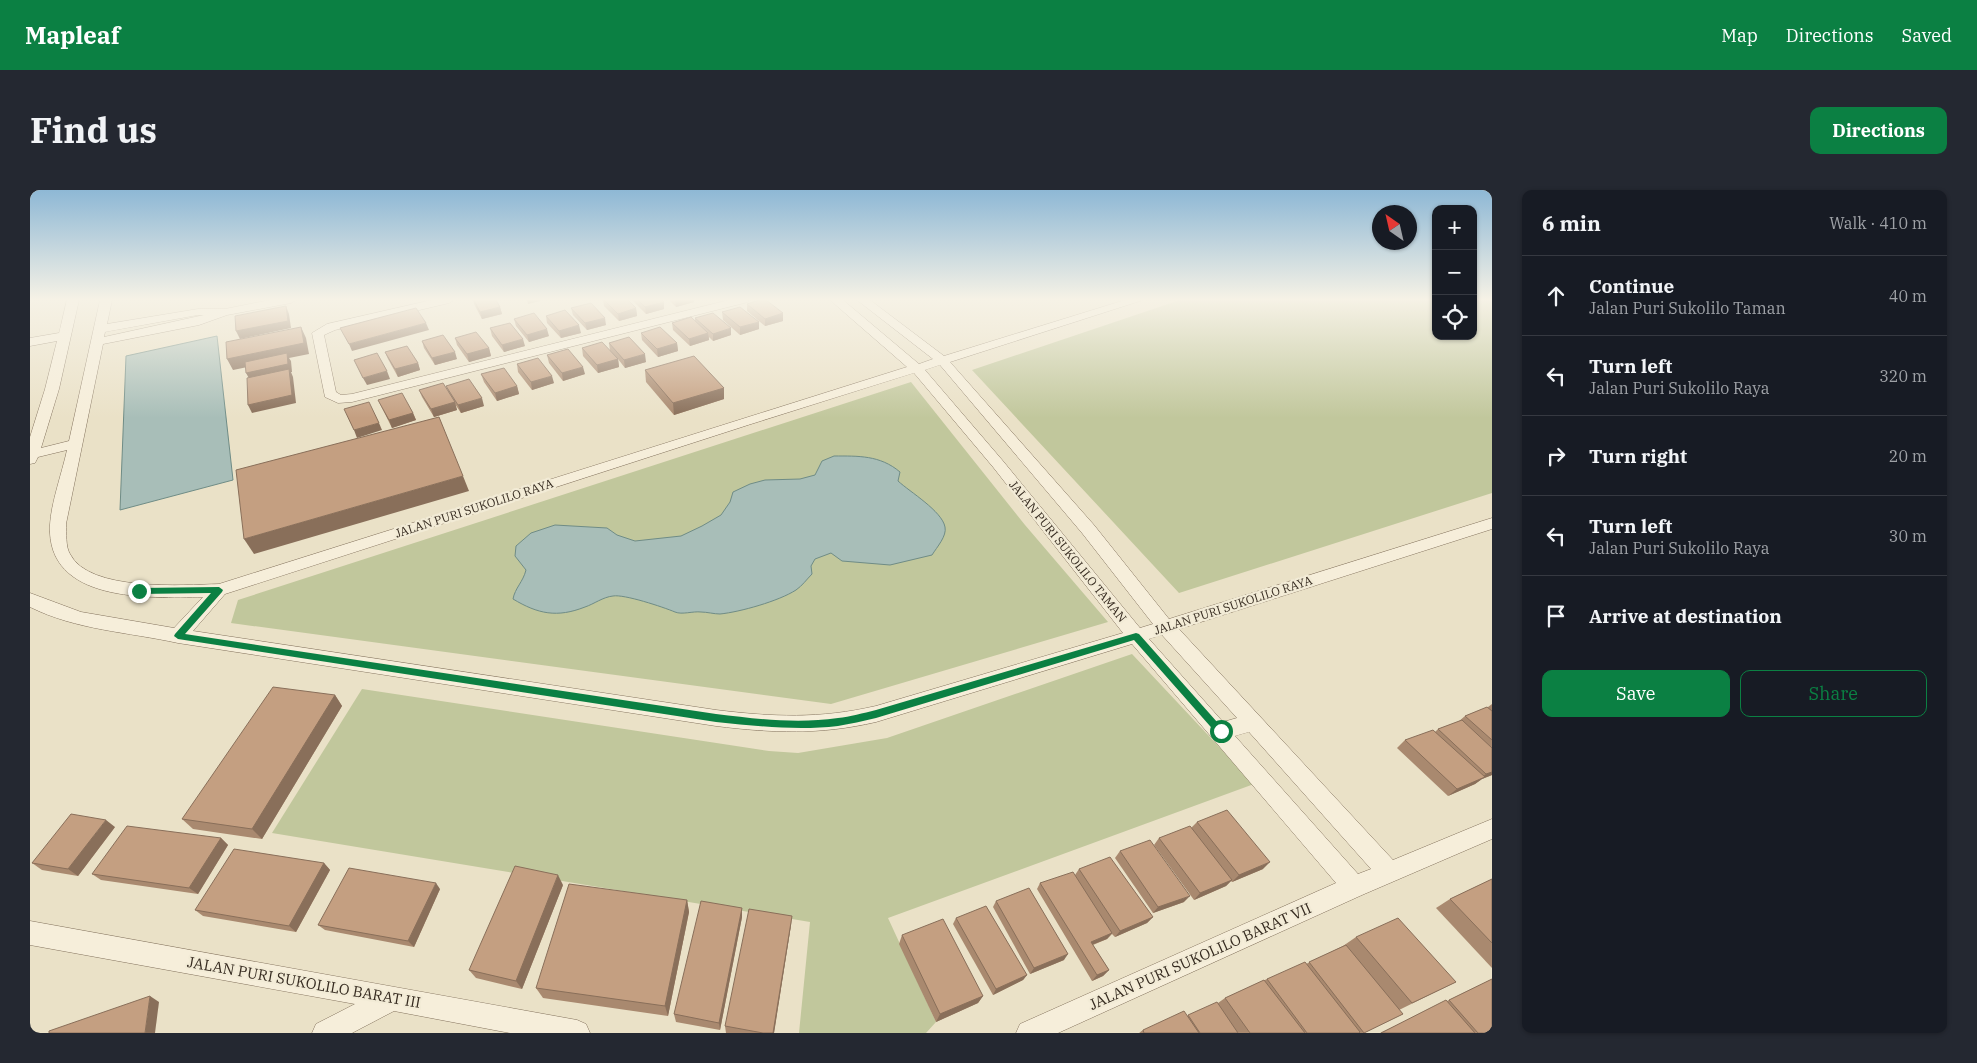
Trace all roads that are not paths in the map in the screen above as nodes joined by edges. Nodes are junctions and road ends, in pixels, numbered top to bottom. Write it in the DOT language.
graph roads {
  1 [pos="96,339"];
  2 [pos="318,339"];
  3 [pos="587,339"];
  4 [pos="883,339"];
  5 [pos="915,339"];
  6 [pos="1009,339"];
  7 [pos="30,342"];
  8 [pos="62,342"];
  9 [pos="30,354"];
  10 [pos="942,360"];
  11 [pos="916,368"];
  12 [pos="76,444"];
  13 [pos="31,457"];
  14 [pos="1028,459"];
  15 [pos="998,464"];
  16 [pos="1492,523"];
  17 [pos="219,590"];
  18 [pos="30,599"];
  19 [pos="1165,626"];
  20 [pos="178,636"];
  21 [pos="1136,636"];
  22 [pos="1254,722"];
  23 [pos="1221,731"];
  24 [pos="1492,829"];
  25 [pos="1372,880"];
  26 [pos="30,934"];
  27 [pos="393,998"];
  28 [pos="325,1033"];
  29 [pos="577,1033"];
  30 [pos="1029,1033"];
  1 -- 12 [label="street, JALAN PURI SUKOLILO RAYA"];
  2 -- 3 [label="street"];
  4 -- 11 [label="street, JALAN PURI SUKOLILO TAMAN"];
  5 -- 10 [label="street"];
  6 -- 10 [label="street, JALAN PURI SUKOLILO RAYA"];
  7 -- 8 [label="street"];
  8 -- 9 [label="street"];
  8 -- 13 [label="street"];
  10 -- 11 [label="street, JALAN PURI SUKOLILO RAYA"];
  10 -- 14 [label="street"];
  11 -- 15 [label="street, JALAN PURI SUKOLILO TAMAN"];
  11 -- 17 [label="street, JALAN PURI SUKOLILO RAYA"];
  12 -- 13 [label="street"];
  12 -- 17 [label="street, JALAN PURI SUKOLILO RAYA"];
  14 -- 15 [label="street, JALAN PURI SUKOLILO TAMAN"];
  14 -- 19 [label="street"];
  15 -- 21 [label="street, JALAN PURI SUKOLILO TAMAN"];
  16 -- 19 [label="street, JALAN PURI SUKOLILO RAYA"];
  17 -- 20 [label="street"];
  18 -- 20 [label="street, JALAN PURI SUKOLILO RAYA"];
  19 -- 21 [label="street, JALAN PURI SUKOLILO RAYA"];
  19 -- 22 [label="street"];
  20 -- 21 [label="street, JALAN PURI SUKOLILO RAYA"];
  21 -- 23 [label="street, JALAN PURI SUKOLILO TAMAN"];
  22 -- 23 [label="street"];
  22 -- 25 [label="street"];
  23 -- 25 [label="street, JALAN PURI SUKOLILO TAMAN"];
  24 -- 25 [label="street, JALAN PURI SUKOLILO BARAT VII"];
  25 -- 30 [label="street, JALAN PURI SUKOLILO BARAT VII"];
  26 -- 27 [label="street, JALAN PURI SUKOLILO BARAT III"];
  27 -- 28 [label="street"];
  27 -- 29 [label="street, JALAN PURI SUKOLILO BARAT III"];
}
